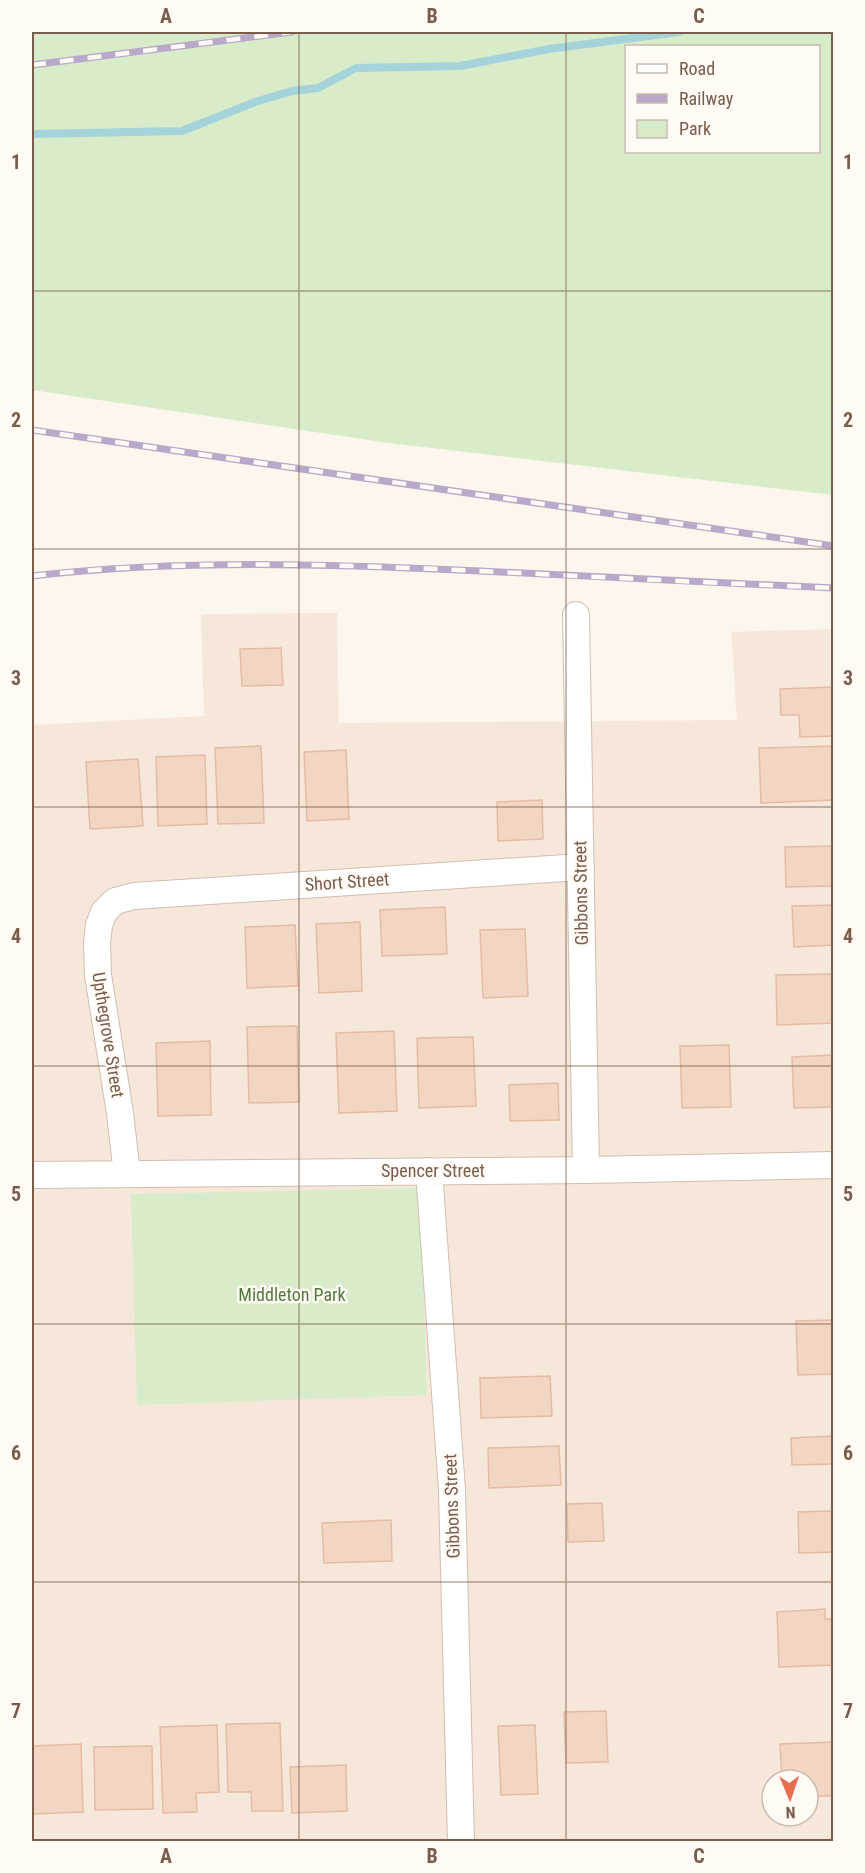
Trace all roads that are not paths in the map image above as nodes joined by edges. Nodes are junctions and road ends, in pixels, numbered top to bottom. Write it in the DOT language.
graph roads {
  1 [pos="576,615"];
  2 [pos="581,867"];
  3 [pos="115,901"];
  4 [pos="834,1165"];
  5 [pos="585,1170"];
  6 [pos="429,1171"];
  7 [pos="127,1174"];
  8 [pos="32,1175"];
  9 [pos="461,1842"];
  1 -- 2 [label="street, Gibbons Street"];
  2 -- 3 [label="street, Short Street"];
  2 -- 5 [label="street, Gibbons Street"];
  3 -- 7 [label="street, Upthegrove Street"];
  4 -- 5 [label="street, Spencer Street"];
  5 -- 6 [label="street, Spencer Street"];
  6 -- 7 [label="street, Spencer Street"];
  6 -- 9 [label="street, Gibbons Street"];
  7 -- 8 [label="street, Spencer Street"];
}
